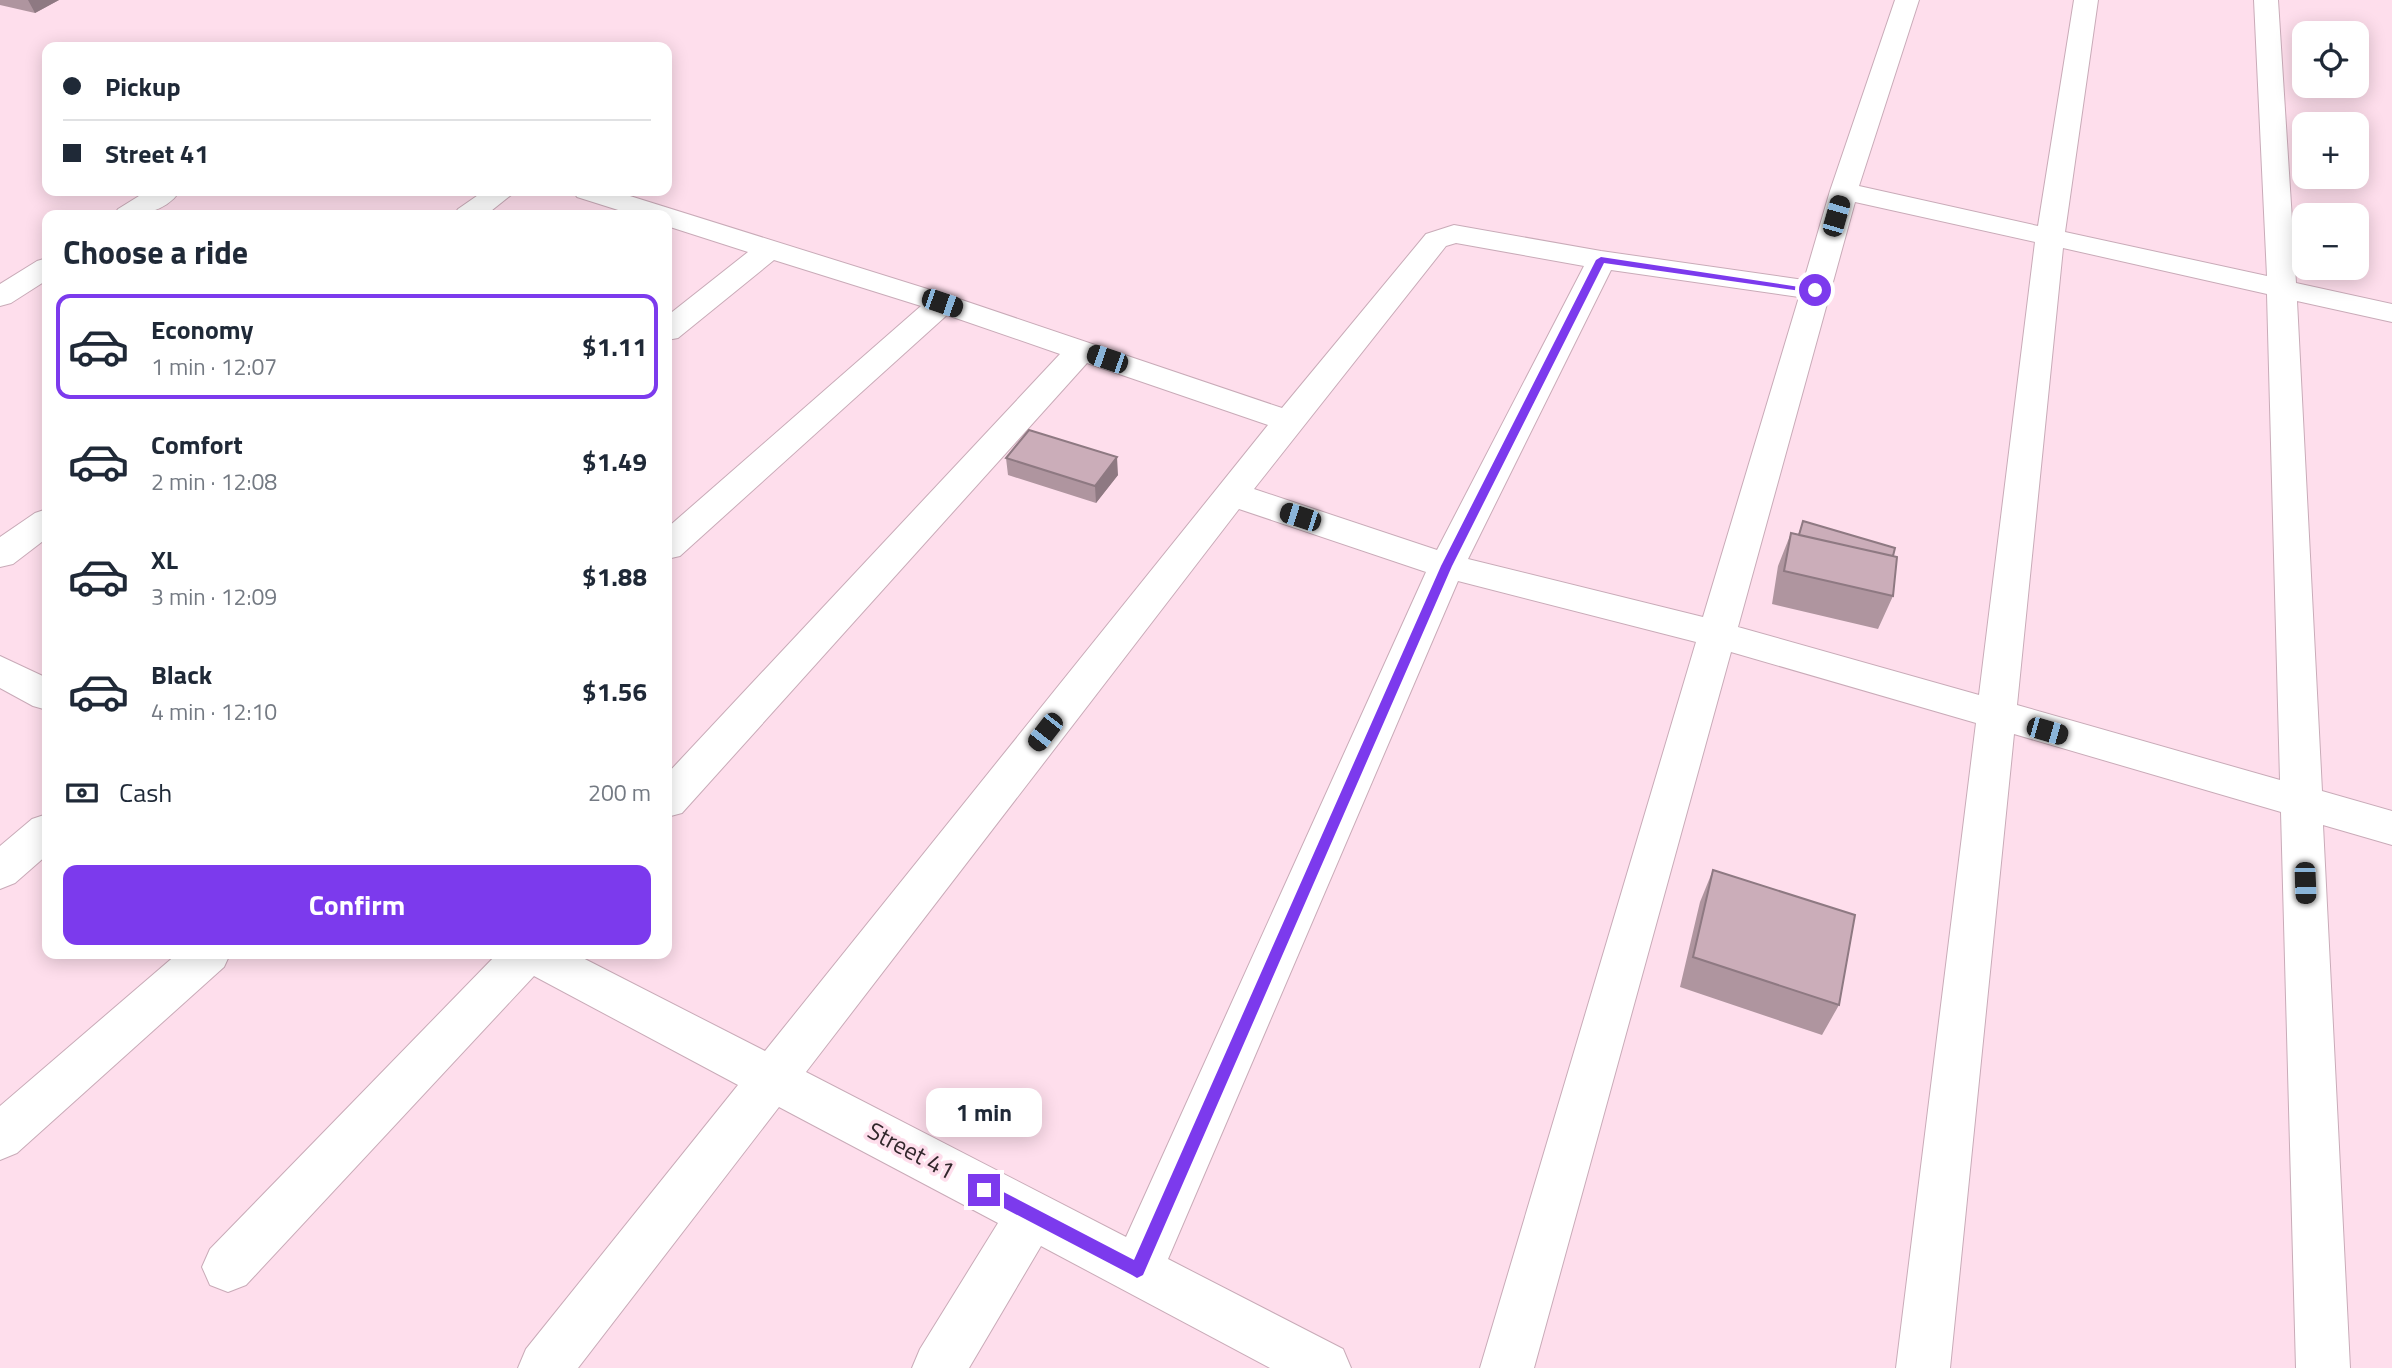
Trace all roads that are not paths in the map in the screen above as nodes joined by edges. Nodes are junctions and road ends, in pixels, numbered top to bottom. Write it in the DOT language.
graph roads {
  1 [pos="1907,0"];
  2 [pos="2086,0"];
  3 [pos="2266,0"];
  4 [pos="1843,191"];
  5 [pos="158,196"];
  6 [pos="495,196"];
  7 [pos="602,196"];
  8 [pos="136,210"];
  9 [pos="475,210"];
  10 [pos="646,210"];
  11 [pos="672,219"];
  12 [pos="2050,237"];
  13 [pos="768,250"];
  14 [pos="1601,260"];
  15 [pos="42,270"];
  16 [pos="2282,289"];
  17 [pos="1815,290"];
  18 [pos="0,297"];
  19 [pos="942,303"];
  20 [pos="2392,313"];
  21 [pos="672,327"];
  22 [pos="1081,350"];
  23 [pos="1289,421"];
  24 [pos="1231,494"];
  25 [pos="42,525"];
  26 [pos="672,543"];
  27 [pos="0,555"];
  28 [pos="1447,566"];
  29 [pos="1716,634"];
  30 [pos="0,670"];
  31 [pos="42,693"];
  32 [pos="1996,717"];
  33 [pos="672,796"];
  34 [pos="2302,803"];
  35 [pos="2392,828"];
  36 [pos="42,835"];
  37 [pos="0,871"];
  38 [pos="202,959"];
  39 [pos="521,959"];
  40 [pos="544,959"];
  41 [pos="773,1079"];
  42 [pos="0,1138"];
  43 [pos="1031,1215"];
  44 [pos="228,1267"];
  45 [pos="1137,1270"];
  46 [pos="1305,1364"];
  47 [pos="545,1368"];
  48 [pos="939,1368"];
  49 [pos="1507,1368"];
  50 [pos="1923,1368"];
  51 [pos="2323,1368"];
  1 -- 4 [label="street"];
  2 -- 12 [label="street"];
  3 -- 16 [label="street"];
  4 -- 12 [label="street"];
  4 -- 17 [label="street"];
  5 -- 8 [label="street"];
  6 -- 9 [label="street"];
  7 -- 10 [label="street"];
  11 -- 13 [label="street"];
  12 -- 16 [label="street"];
  12 -- 32 [label="street"];
  13 -- 19 [label="street"];
  13 -- 21 [label="street"];
  14 -- 17 [label="street"];
  14 -- 23 [label="street"];
  14 -- 28 [label="street"];
  15 -- 18 [label="street"];
  16 -- 20 [label="street"];
  16 -- 34 [label="street"];
  17 -- 29 [label="street"];
  19 -- 22 [label="street"];
  19 -- 26 [label="street"];
  22 -- 23 [label="street"];
  22 -- 33 [label="street"];
  23 -- 24 [label="street"];
  24 -- 28 [label="street"];
  24 -- 41 [label="street"];
  25 -- 27 [label="street"];
  28 -- 29 [label="street"];
  28 -- 45 [label="street"];
  29 -- 32 [label="street"];
  29 -- 49 [label="street"];
  30 -- 31 [label="street"];
  32 -- 34 [label="street"];
  32 -- 50 [label="street"];
  34 -- 35 [label="street"];
  34 -- 51 [label="street"];
  36 -- 37 [label="street"];
  38 -- 42 [label="street"];
  39 -- 44 [label="street"];
  40 -- 41 [label="street, Street 41"];
  41 -- 43 [label="street, Street 41"];
  41 -- 47 [label="street"];
  43 -- 45 [label="street, Street 41"];
  43 -- 48 [label="street"];
  45 -- 46 [label="street, Street 41"];
}
